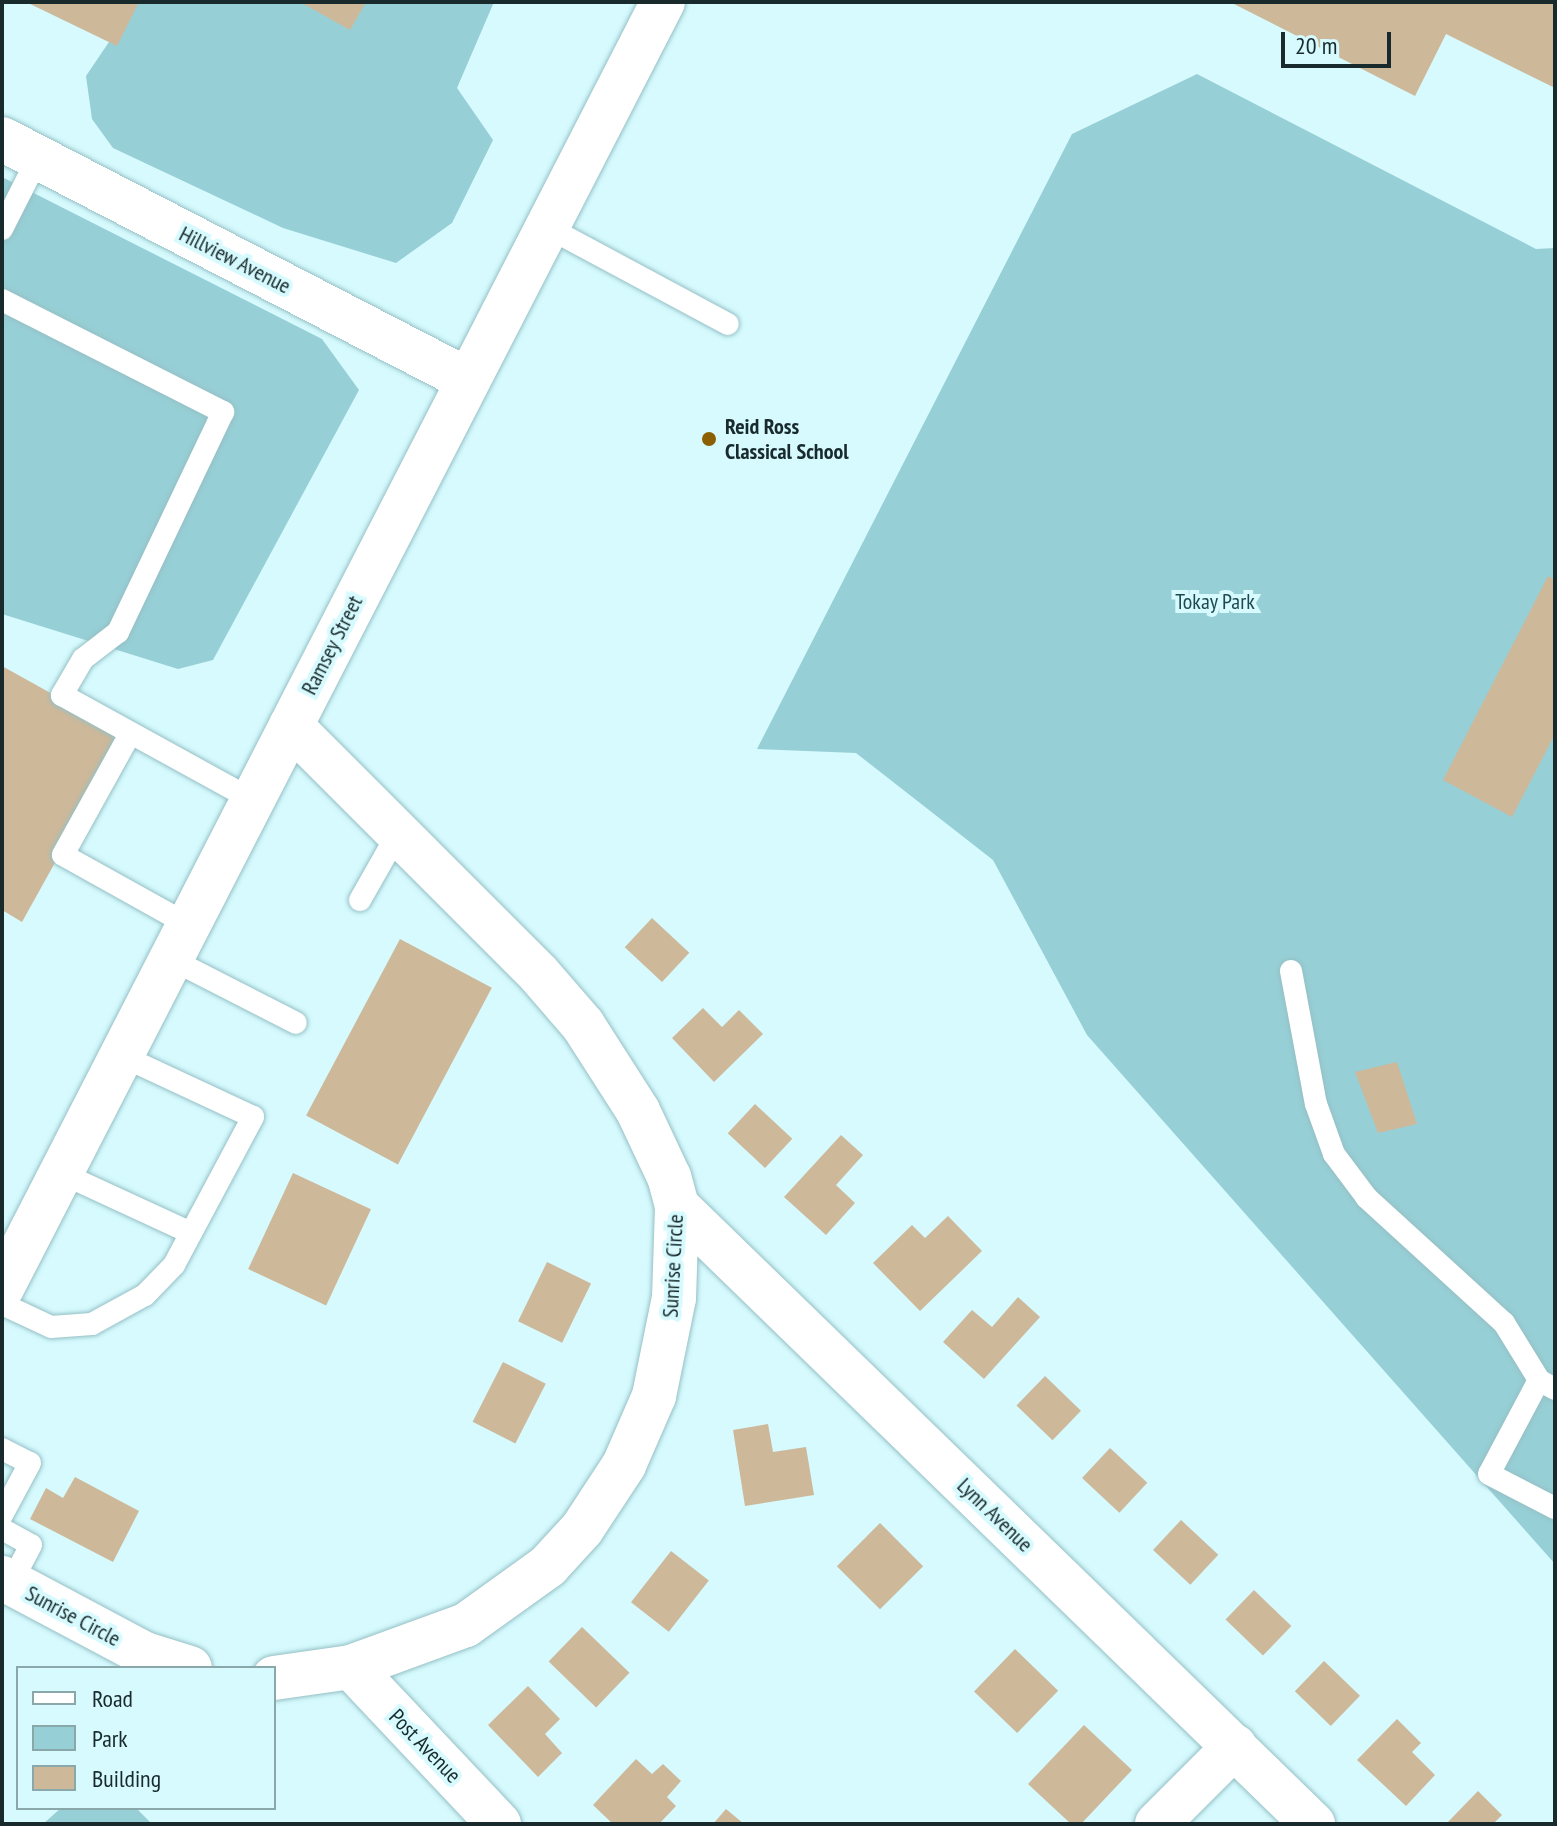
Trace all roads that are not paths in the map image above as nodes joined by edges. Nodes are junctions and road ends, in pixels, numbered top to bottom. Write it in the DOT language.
graph roads {
  1 [pos="663,2"];
  2 [pos="20,149"];
  3 [pos="547,227"];
  4 [pos="2,229"];
  5 [pos="2,300"];
  6 [pos="728,324"];
  7 [pos="468,380"];
  8 [pos="291,726"];
  9 [pos="130,734"];
  10 [pos="253,800"];
  11 [pos="398,833"];
  12 [pos="360,900"];
  13 [pos="180,942"];
  14 [pos="1291,971"];
  15 [pos="296,1023"];
  16 [pos="122,1056"];
  17 [pos="61,1173"];
  18 [pos="677,1206"];
  19 [pos="191,1233"];
  20 [pos="2,1288"];
  21 [pos="2,1304"];
  22 [pos="1547,1384"];
  23 [pos="2,1449"];
  24 [pos="1555,1508"];
  25 [pos="2,1515"];
  26 [pos="2,1529"];
  27 [pos="6,1581"];
  28 [pos="184,1666"];
  29 [pos="351,1667"];
  30 [pos="276,1678"];
  31 [pos="1235,1746"];
  32 [pos="499,1824"];
  33 [pos="1157,1824"];
  34 [pos="1313,1824"];
  1 -- 3 [label="street, Ramsey Street"];
  2 -- 4 [label="lane"];
  2 -- 7 [label="street, Hillview Avenue"];
  3 -- 6 [label="lane"];
  3 -- 7 [label="street, Ramsey Street"];
  5 -- 9 [label="lane"];
  7 -- 8 [label="street, Ramsey Street"];
  8 -- 10 [label="street, Ramsey Street"];
  8 -- 11 [label="street, Sunrise Circle"];
  9 -- 10 [label="lane"];
  9 -- 13 [label="lane"];
  10 -- 13 [label="street, Ramsey Street"];
  11 -- 12 [label="lane"];
  11 -- 18 [label="street, Sunrise Circle"];
  13 -- 15 [label="lane"];
  13 -- 16 [label="street, Ramsey Street"];
  14 -- 22 [label="lane"];
  16 -- 17 [label="street, Ramsey Street"];
  16 -- 19 [label="lane"];
  17 -- 19 [label="lane"];
  17 -- 20 [label="street, Ramsey Street"];
  18 -- 29 [label="street, Sunrise Circle"];
  18 -- 31 [label="street, Lynn Avenue"];
  19 -- 21 [label="lane"];
  22 -- 24 [label="lane"];
  23 -- 25 [label="lane"];
  26 -- 27 [label="lane"];
  27 -- 28 [label="street, Sunrise Circle"];
  29 -- 30 [label="street, Sunrise Circle"];
  29 -- 32 [label="street, Post Avenue"];
  31 -- 33 [label="street"];
  31 -- 34 [label="street, Lynn Avenue"];
}
